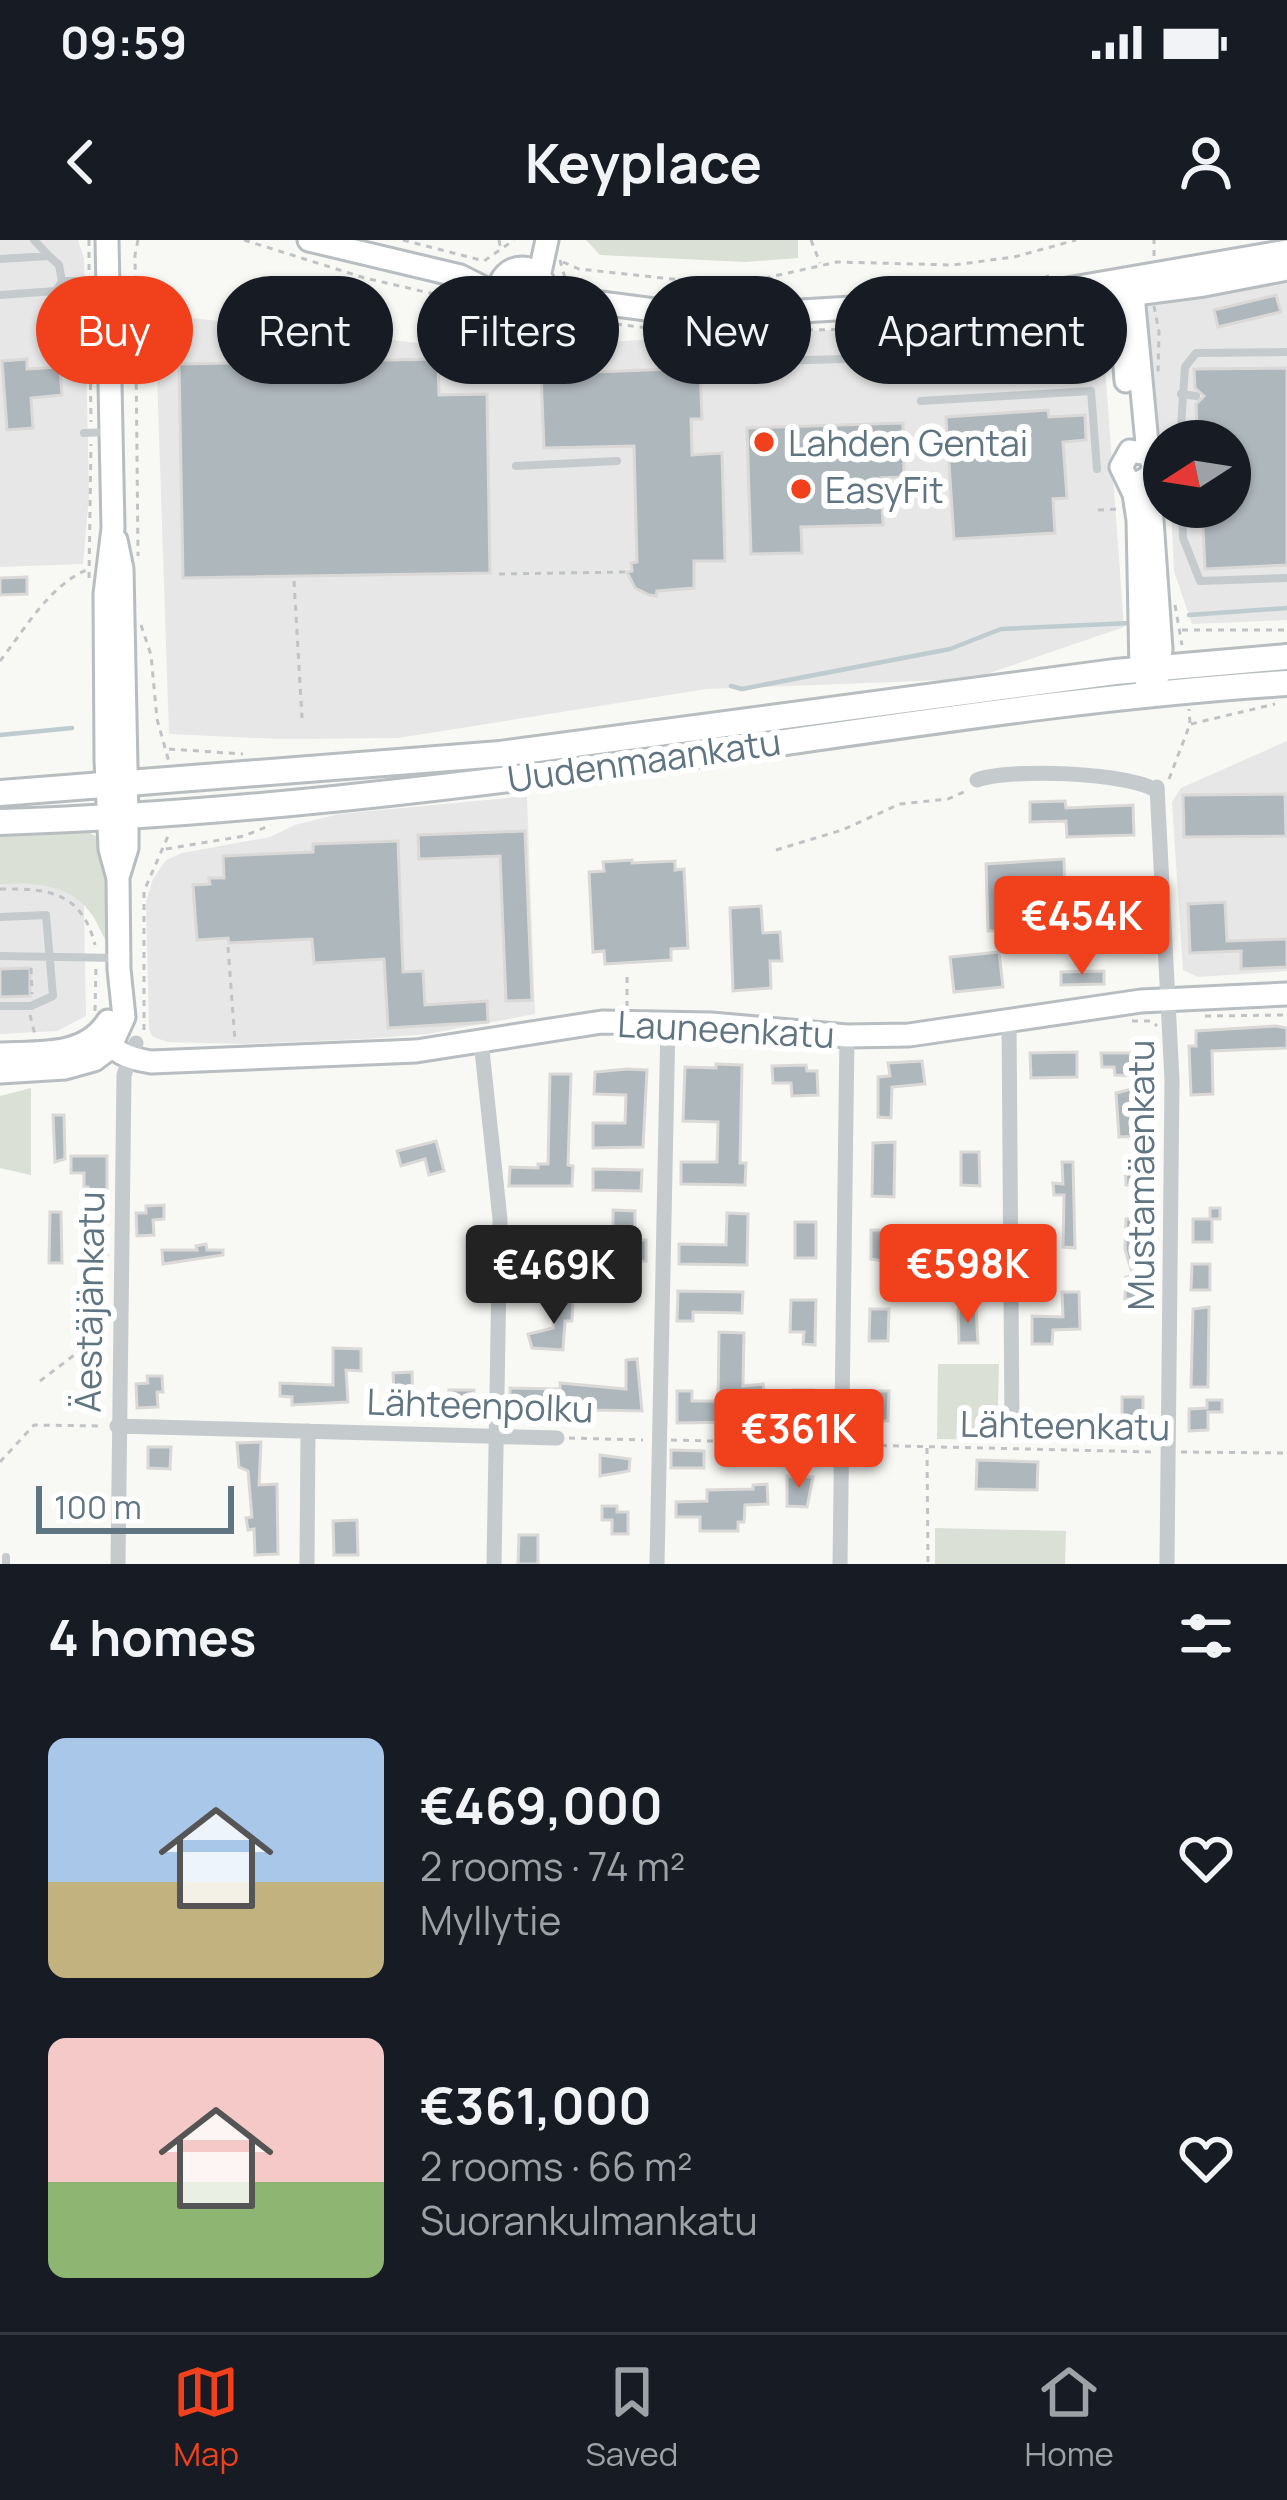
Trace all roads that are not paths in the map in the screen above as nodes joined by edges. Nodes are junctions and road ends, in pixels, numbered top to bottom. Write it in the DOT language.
graph roads {
  1 [pos="34,240"];
  2 [pos="107,240"];
  3 [pos="121,240"];
  4 [pos="309,240"];
  5 [pos="550,242"];
  6 [pos="1287,251"];
  7 [pos="50,256"];
  8 [pos="0,259"];
  9 [pos="1287,269"];
  10 [pos="62,276"];
  11 [pos="101,276"];
  12 [pos="103,276"];
  13 [pos="456,276"];
  14 [pos="532,276"];
  15 [pos="1133,287"];
  16 [pos="36,292"];
  17 [pos="0,295"];
  18 [pos="619,305"];
  19 [pos="1287,352"];
  20 [pos="95,384"];
  21 [pos="1181,394"];
  22 [pos="1196,396"];
  23 [pos="921,401"];
  24 [pos="1146,420"];
  25 [pos="1180,420"];
  26 [pos="617,461"];
  27 [pos="516,466"];
  28 [pos="1143,467"];
  29 [pos="1096,469"];
  30 [pos="1143,500"];
  31 [pos="1183,528"];
  32 [pos="1287,578"];
  33 [pos="1287,657"];
  34 [pos="1151,659"];
  35 [pos="1287,682"];
  36 [pos="1153,693"];
  37 [pos="976,780"];
  38 [pos="117,786"];
  39 [pos="0,793"];
  40 [pos="117,818"];
  41 [pos="0,822"];
  42 [pos="0,917"];
  43 [pos="0,956"];
  44 [pos="51,959"];
  45 [pos="119,963"];
  46 [pos="1287,994"];
  47 [pos="1169,1000"];
  48 [pos="0,1006"];
  49 [pos="1009,1021"];
  50 [pos="668,1022"];
  51 [pos="847,1036"];
  52 [pos="481,1041"];
  53 [pos="126,1042"];
  54 [pos="0,1054"];
  55 [pos="0,1072"];
  56 [pos="117,1426"];
  57 [pos="1012,1426"];
  58 [pos="308,1431"];
  59 [pos="497,1436"];
  60 [pos="557,1438"];
  61 [pos="118,1564"];
  62 [pos="308,1564"];
  63 [pos="494,1564"];
  64 [pos="657,1564"];
  65 [pos="840,1564"];
  66 [pos="1167,1564"];
  1 -- 7 [label="lane"];
  2 -- 11 [label="street"];
  3 -- 12 [label="street"];
  4 -- 13 [label="street"];
  5 -- 14 [label="street"];
  6 -- 15 [label="street"];
  7 -- 8 [label="lane"];
  7 -- 10 [label="lane"];
  9 -- 15 [label="street"];
  15 -- 18 [label="street"];
  15 -- 24 [label="street"];
  15 -- 28 [label="street"];
  16 -- 17 [label="lane"];
  19 -- 21 [label="lane"];
  20 -- 38 [label="street"];
  21 -- 22 [label="lane"];
  21 -- 25 [label="lane"];
  23 -- 29 [label="lane"];
  26 -- 27 [label="lane"];
  30 -- 34 [label="street"];
  31 -- 32 [label="lane"];
  33 -- 34 [label="main road, Uudenmaankatu"];
  34 -- 36 [label="street"];
  34 -- 38 [label="main road, Uudenmaankatu"];
  35 -- 36 [label="main road, Uudenmaankatu"];
  36 -- 40 [label="main road, Uudenmaankatu"];
  37 -- 47 [label="street, Mustamäenkatu"];
  38 -- 39 [label="main road, Uudenmaankatu"];
  38 -- 40 [label="street"];
  40 -- 41 [label="main road, Uudenmaankatu"];
  40 -- 45 [label="street"];
  42 -- 44 [label="lane"];
  43 -- 44 [label="lane"];
  44 -- 45 [label="lane"];
  44 -- 48 [label="lane"];
  45 -- 53 [label="street"];
  46 -- 47 [label="street, Launeenkatu"];
  47 -- 49 [label="street, Launeenkatu"];
  47 -- 66 [label="street, Mustamäenkatu"];
  49 -- 51 [label="street, Launeenkatu"];
  49 -- 57 [label="street"];
  50 -- 51 [label="street, Launeenkatu"];
  50 -- 52 [label="street, Launeenkatu"];
  50 -- 64 [label="street"];
  51 -- 65 [label="street"];
  52 -- 53 [label="street, Launeenkatu"];
  52 -- 59 [label="street"];
  53 -- 54 [label="street, Launeenkatu"];
  53 -- 55 [label="street, Launeenkatu"];
  53 -- 56 [label="street, Äestäjänkatu"];
  56 -- 58 [label="street, Lähteenpolku"];
  56 -- 61 [label="street, Äestäjänkatu"];
  58 -- 59 [label="street, Lähteenpolku"];
  58 -- 62 [label="street"];
  59 -- 60 [label="street, Lähteenpolku"];
  59 -- 63 [label="street"];
}
